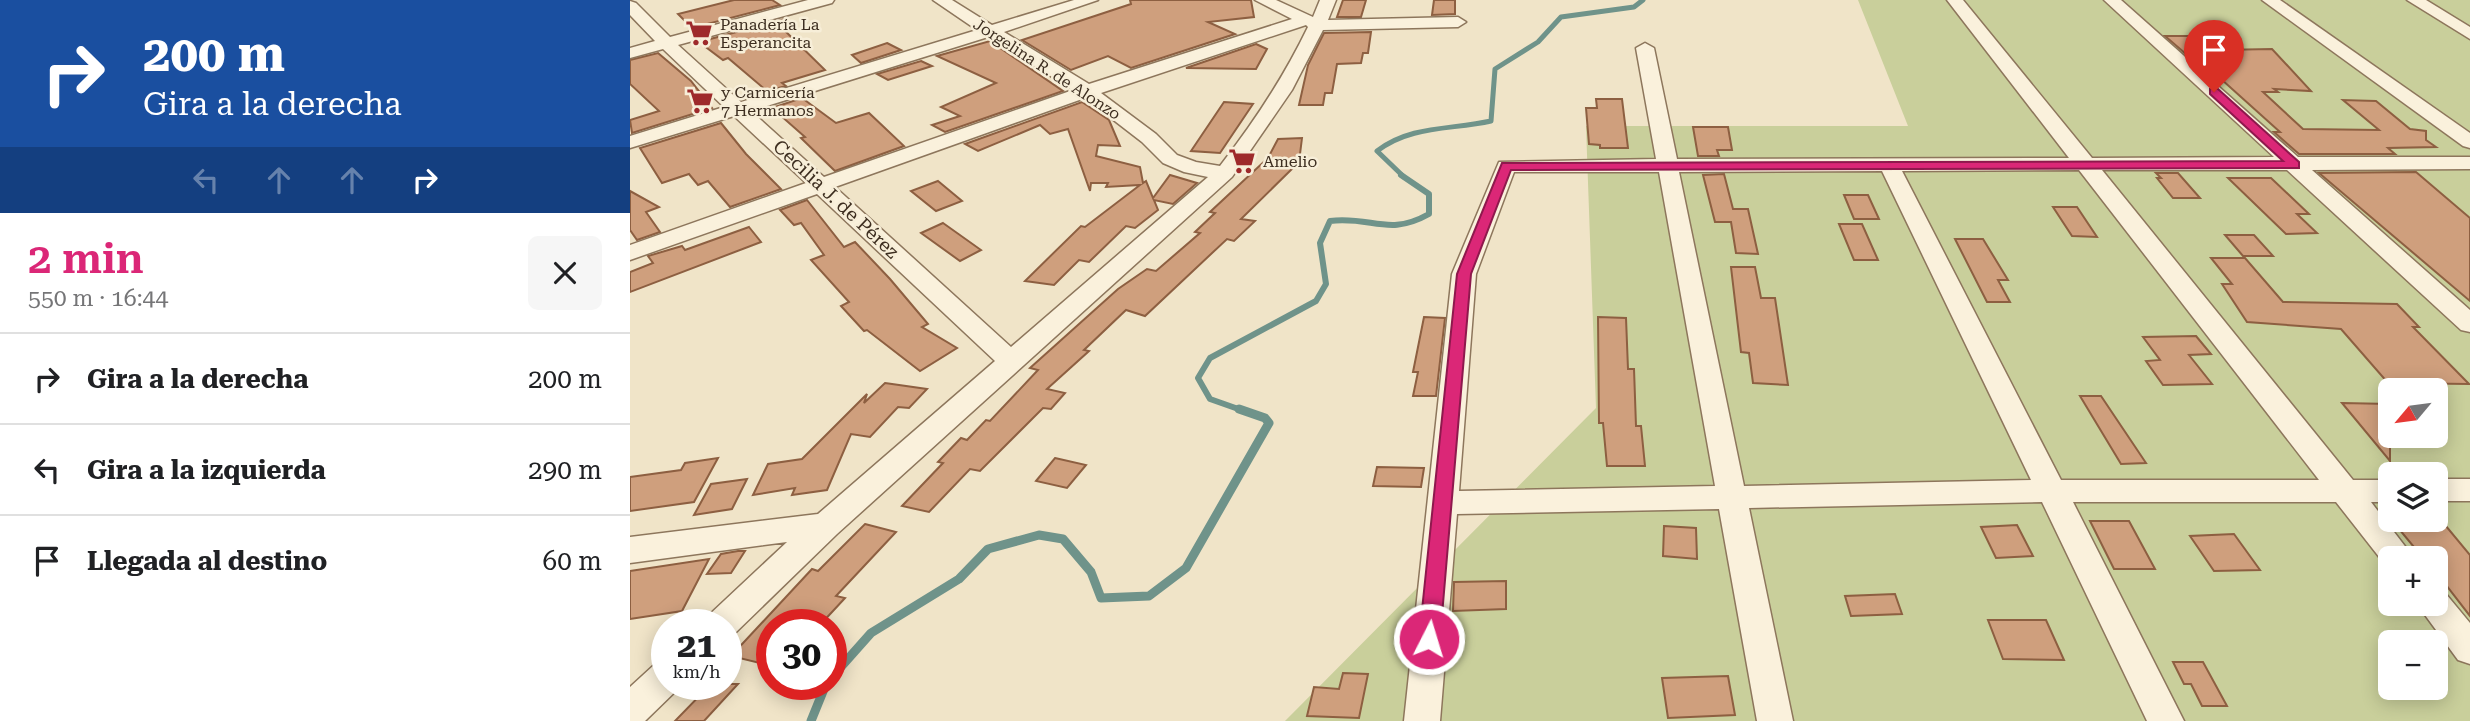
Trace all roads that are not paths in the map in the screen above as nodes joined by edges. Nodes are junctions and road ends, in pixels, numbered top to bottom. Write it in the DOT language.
graph roads {
  1 [pos="826,0"];
  2 [pos="941,0"];
  3 [pos="1090,0"];
  4 [pos="1263,0"];
  5 [pos="1328,0"];
  6 [pos="1955,0"];
  7 [pos="2112,0"];
  8 [pos="2270,0"];
  9 [pos="2415,0"];
  10 [pos="630,6"];
  11 [pos="1312,22"];
  12 [pos="1458,22"];
  13 [pos="990,31"];
  14 [pos="2470,34"];
  15 [pos="666,44"];
  16 [pos="1645,48"];
  17 [pos="630,53"];
  18 [pos="1087,91"];
  19 [pos="737,108"];
  20 [pos="630,142"];
  21 [pos="2470,142"];
  22 [pos="2470,163"];
  23 [pos="2295,165"];
  24 [pos="1667,166"];
  25 [pos="2088,166"];
  26 [pos="1890,167"];
  27 [pos="1226,173"];
  28 [pos="820,185"];
  29 [pos="630,253"];
  30 [pos="2470,324"];
  31 [pos="1012,362"];
  32 [pos="2448,490"];
  33 [pos="2470,490"];
  34 [pos="2051,491"];
  35 [pos="2345,491"];
  36 [pos="2378,491"];
  37 [pos="1730,496"];
  38 [pos="1441,503"];
  39 [pos="826,525"];
  40 [pos="2389,546"];
  41 [pos="630,550"];
  42 [pos="738,609"];
  43 [pos="2444,616"];
  44 [pos="2470,649"];
  45 [pos="651,691"];
  46 [pos="630,711"];
  47 [pos="1422,721"];
  48 [pos="1774,721"];
  49 [pos="2166,721"];
  1 -- 15 [label="street"];
  2 -- 13 [label="street, Jorgelina R. de Alonzo"];
  3 -- 13 [label="street"];
  4 -- 11 [label="street"];
  5 -- 11 [label="street"];
  6 -- 25 [label="street"];
  7 -- 23 [label="street"];
  8 -- 21 [label="street"];
  9 -- 14 [label="street"];
  10 -- 15 [label="street, Cecilia J. de Pérez"];
  11 -- 12 [label="street"];
  11 -- 18 [label="street"];
  11 -- 27 [label="street"];
  13 -- 18 [label="street, Jorgelina R. de Alonzo"];
  13 -- 19 [label="street"];
  15 -- 17 [label="street"];
  15 -- 19 [label="street, Cecilia J. de Pérez"];
  16 -- 24 [label="street"];
  18 -- 27 [label="street, Jorgelina R. de Alonzo"];
  18 -- 28 [label="street"];
  19 -- 20 [label="street"];
  19 -- 28 [label="street, Cecilia J. de Pérez"];
  22 -- 23 [label="street"];
  23 -- 25 [label="street"];
  23 -- 30 [label="street"];
  24 -- 26 [label="street"];
  24 -- 37 [label="street"];
  24 -- 38 [label="street"];
  25 -- 26 [label="street"];
  25 -- 35 [label="street"];
  26 -- 34 [label="street"];
  27 -- 31 [label="street"];
  28 -- 29 [label="street"];
  28 -- 31 [label="street, Cecilia J. de Pérez"];
  31 -- 39 [label="street"];
  32 -- 33 [label="street"];
  34 -- 35 [label="street"];
  34 -- 37 [label="street"];
  34 -- 49 [label="street"];
  35 -- 36 [label="street"];
  35 -- 40 [label="street"];
  37 -- 38 [label="street"];
  37 -- 48 [label="street"];
  38 -- 47 [label="street"];
  39 -- 41 [label="street"];
  39 -- 42 [label="street"];
  43 -- 44 [label="street"];
  45 -- 46 [label="street"];
}
